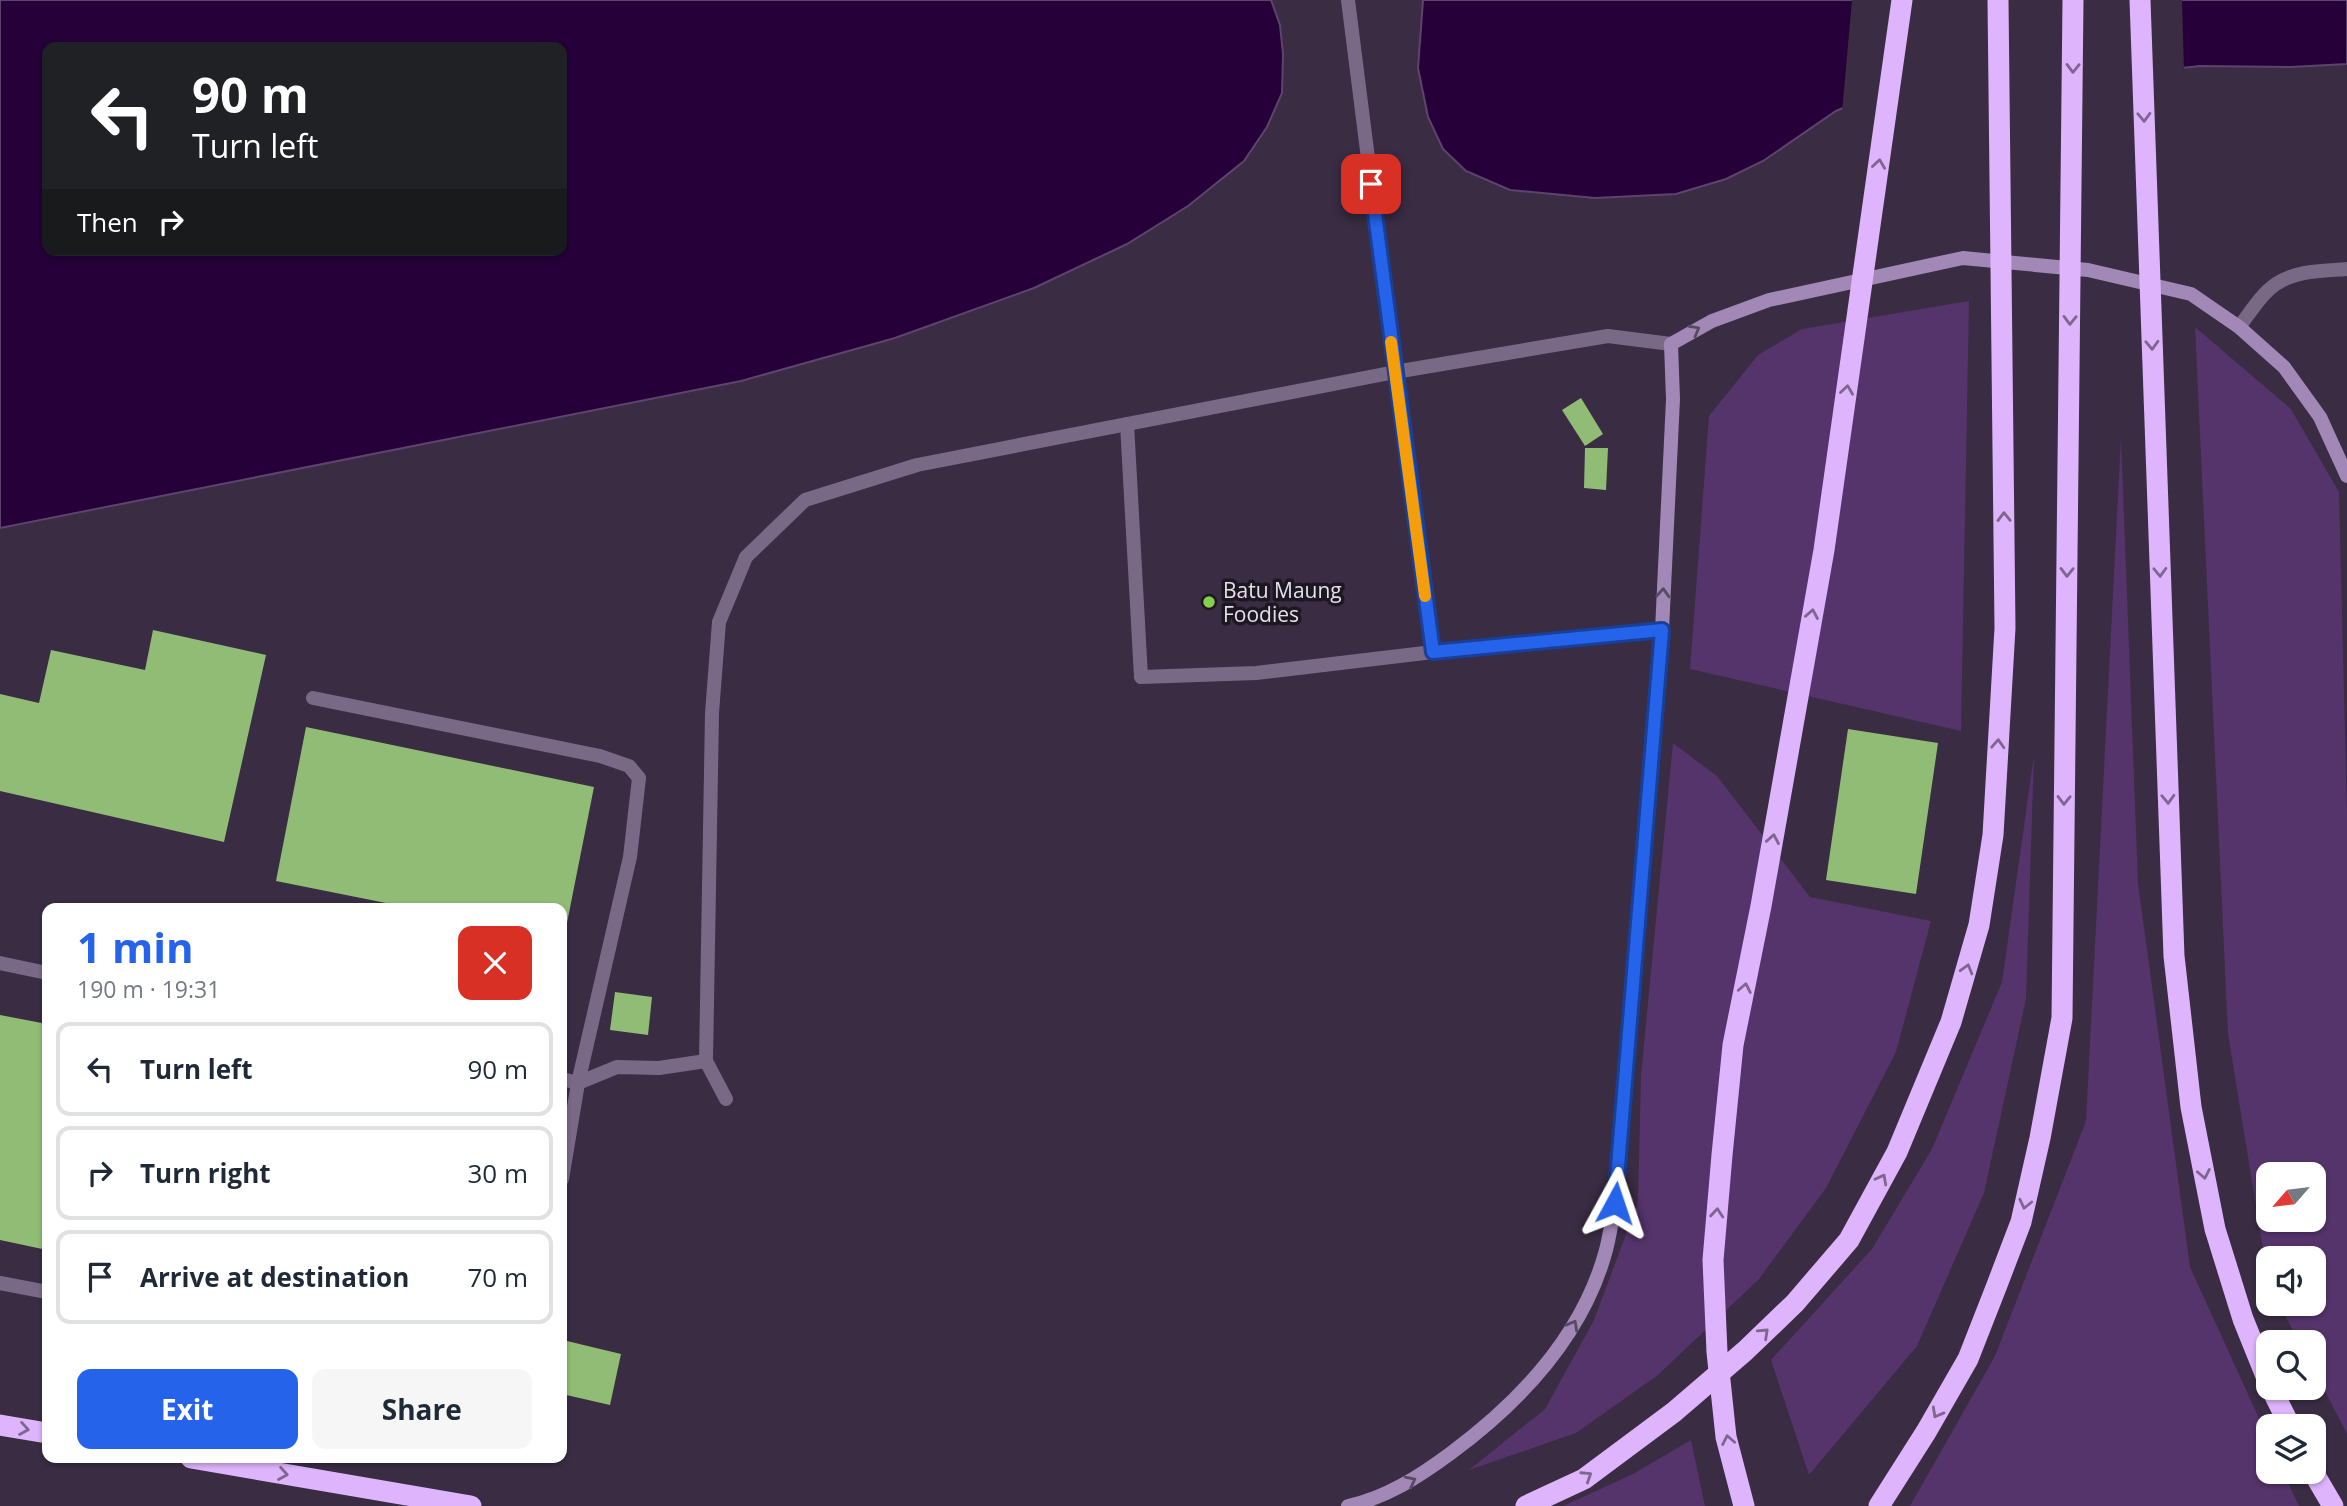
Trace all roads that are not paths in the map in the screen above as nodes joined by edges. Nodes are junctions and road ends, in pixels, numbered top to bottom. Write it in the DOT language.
graph roads {
  1 [pos="1348,0"];
  2 [pos="1902,0"];
  3 [pos="1998,0"];
  4 [pos="2073,0"];
  5 [pos="2140,0"];
  6 [pos="2347,269"];
  7 [pos="2239,327"];
  8 [pos="1671,344"];
  9 [pos="1395,372"];
  10 [pos="1127,424"];
  11 [pos="2347,476"];
  12 [pos="1662,630"];
  13 [pos="1433,652"];
  14 [pos="313,698"];
  15 [pos="0,963"];
  16 [pos="42,972"];
  17 [pos="706,1061"];
  18 [pos="567,1080"];
  19 [pos="578,1083"];
  20 [pos="726,1099"];
  21 [pos="567,1150"];
  22 [pos="0,1283"];
  23 [pos="42,1291"];
  24 [pos="2256,1351"];
  25 [pos="0,1425"];
  26 [pos="42,1432"];
  27 [pos="220,1463"];
  28 [pos="2320,1484"];
  29 [pos="471,1506"];
  30 [pos="1348,1506"];
  31 [pos="1526,1506"];
  32 [pos="1744,1506"];
  33 [pos="1879,1506"];
  34 [pos="2333,1506"];
  1 -- 9 [label="lane"];
  32 -- 2 [label="highway, one-way"];
  31 -- 3 [label="highway, one-way"];
  4 -- 33 [label="highway, one-way"];
  5 -- 24 [label="highway, one-way"];
  6 -- 7 [label="lane"];
  8 -- 7 [label="street, one-way"];
  7 -- 11 [label="street"];
  8 -- 9 [label="lane"];
  12 -- 8 [label="street, one-way"];
  9 -- 10 [label="lane"];
  9 -- 13 [label="lane"];
  10 -- 13 [label="lane"];
  10 -- 17 [label="lane"];
  12 -- 13 [label="lane"];
  30 -- 12 [label="street, one-way"];
  14 -- 19 [label="lane"];
  15 -- 16 [label="lane"];
  17 -- 19 [label="lane"];
  17 -- 20 [label="lane"];
  18 -- 19 [label="lane"];
  19 -- 21 [label="lane"];
  22 -- 23 [label="lane"];
  25 -- 26 [label="highway, one-way"];
  27 -- 29 [label="highway, one-way"];
  28 -- 34 [label="highway"];
}
